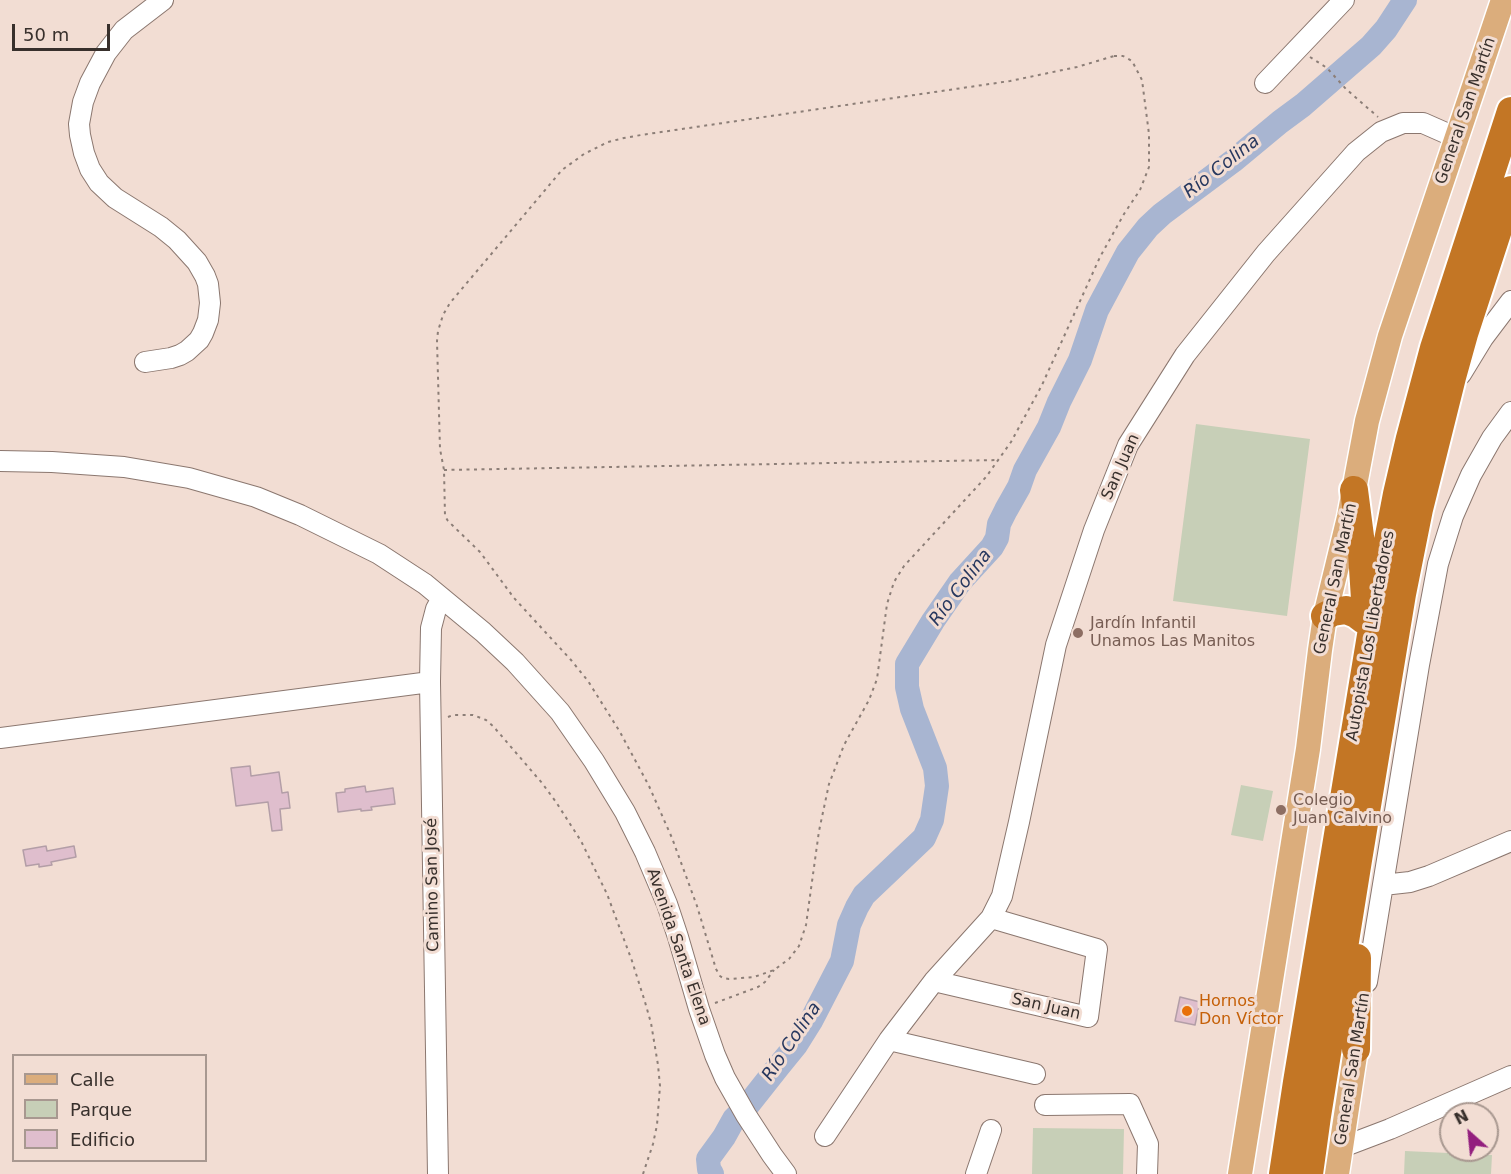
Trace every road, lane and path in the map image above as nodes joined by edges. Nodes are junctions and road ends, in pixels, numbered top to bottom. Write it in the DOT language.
graph roads {
  1 [pos="163,0"];
  2 [pos="1344,0"];
  3 [pos="1503,0"];
  4 [pos="1298,49"];
  5 [pos="1265,83"];
  6 [pos="1511,111"];
  7 [pos="1391,128"];
  8 [pos="1457,138"];
  9 [pos="1511,190"];
  10 [pos="1511,301"];
  11 [pos="145,362"];
  12 [pos="1511,412"];
  13 [pos="1441,420"];
  14 [pos="999,460"];
  15 [pos="0,461"];
  16 [pos="444,470"];
  17 [pos="1354,490"];
  18 [pos="442,598"];
  19 [pos="1325,616"];
  20 [pos="1364,620"];
  21 [pos="1365,672"];
  22 [pos="430,682"];
  23 [pos="446,718"];
  24 [pos="0,738"];
  25 [pos="1511,841"];
  26 [pos="1358,860"];
  27 [pos="1383,885"];
  28 [pos="991,918"];
  29 [pos="774,970"];
  30 [pos="934,981"];
  31 [pos="710,1005"];
  32 [pos="889,1040"];
  33 [pos="1356,1049"];
  34 [pos="1035,1074"];
  35 [pos="1511,1076"];
  36 [pos="1045,1105"];
  37 [pos="991,1130"];
  38 [pos="825,1136"];
  39 [pos="1340,1148"];
  40 [pos="438,1174"];
  41 [pos="643,1174"];
  42 [pos="786,1174"];
  43 [pos="976,1174"];
  44 [pos="1147,1174"];
  45 [pos="1240,1174"];
  46 [pos="1283,1174"];
  47 [pos="1309,1174"];
  48 [pos="1337,1174"];
  1 -- 11 [label="street"];
  2 -- 4 [label="street"];
  3 -- 8 [label="main road, General San Martín"];
  4 -- 5 [label="street"];
  4 -- 7 [label="path"];
  6 -- 21 [label="highway, Autopista Los Libertadores"];
  7 -- 8 [label="street, San Juan"];
  7 -- 28 [label="street, San Juan"];
  8 -- 17 [label="main road, General San Martín"];
  9 -- 13 [label="highway, Autopista Los Libertadores"];
  10 -- 13 [label="street"];
  12 -- 27 [label="street, General San Martín"];
  13 -- 26 [label="highway, Autopista Los Libertadores"];
  14 -- 16 [label="path"];
  14 -- 16 [label="path"];
  14 -- 29 [label="path"];
  15 -- 18 [label="street, Avenida Santa Elena"];
  16 -- 29 [label="path"];
  17 -- 19 [label="main road, General San Martín"];
  17 -- 20 [label="highway"];
  18 -- 22 [label="street, Camino San José"];
  18 -- 42 [label="street, Avenida Santa Elena"];
  19 -- 20 [label="highway"];
  19 -- 45 [label="main road, General San Martín"];
  20 -- 21 [label="highway"];
  21 -- 46 [label="highway, Autopista Los Libertadores"];
  22 -- 24 [label="street"];
  22 -- 40 [label="street, Camino San José"];
  23 -- 41 [label="path"];
  25 -- 27 [label="street"];
  26 -- 33 [label="highway"];
  26 -- 47 [label="highway, Autopista Los Libertadores"];
  27 -- 33 [label="street, General San Martín"];
  28 -- 30 [label="street, San Juan"];
  28 -- 30 [label="street, San Juan"];
  29 -- 31 [label="path"];
  30 -- 32 [label="street, San Juan"];
  32 -- 34 [label="street"];
  32 -- 38 [label="street, San Juan"];
  33 -- 39 [label="main road, General San Martín"];
  35 -- 39 [label="street"];
  36 -- 44 [label="street"];
  37 -- 43 [label="street"];
  39 -- 48 [label="main road, General San Martín"];
}
